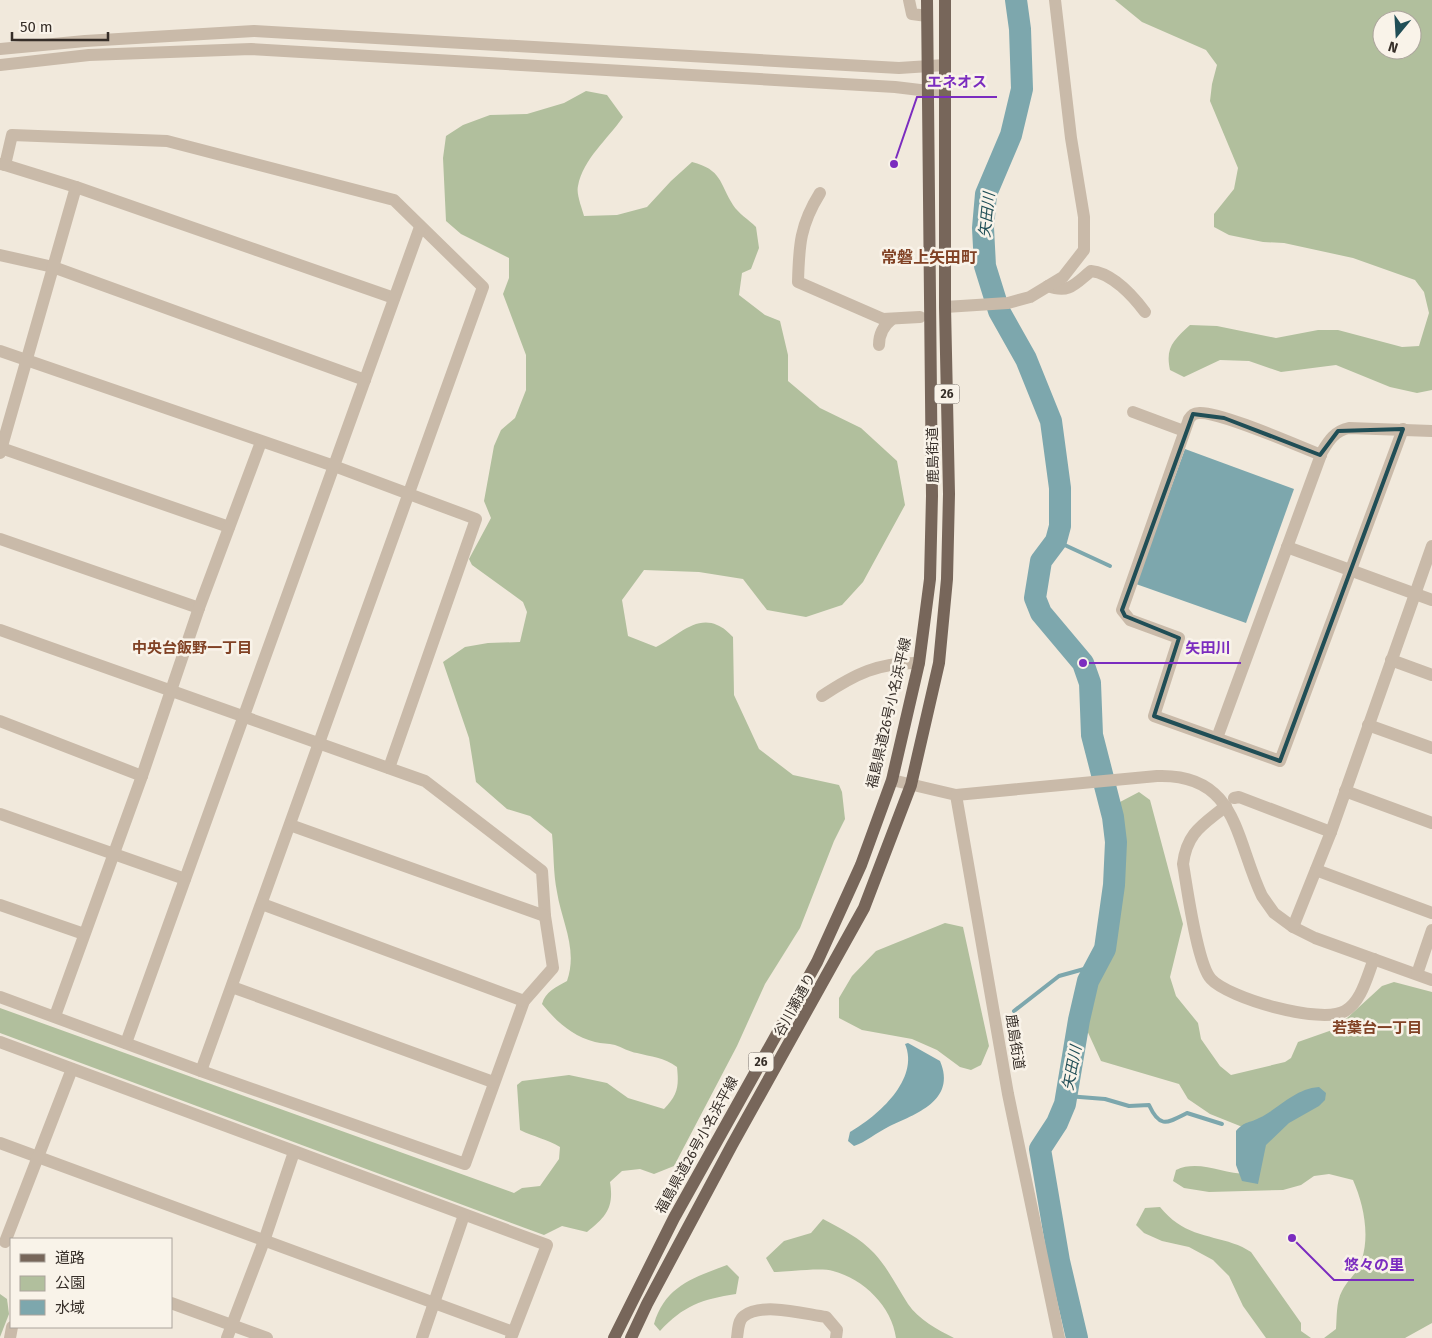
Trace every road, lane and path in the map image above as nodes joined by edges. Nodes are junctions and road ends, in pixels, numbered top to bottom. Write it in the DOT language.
graph roads {
  1 [pos="908,0"];
  2 [pos="927,0"];
  3 [pos="945,0"];
  4 [pos="1055,0"];
  5 [pos="927,16"];
  6 [pos="0,49"];
  7 [pos="0,65"];
  8 [pos="927,65"];
  9 [pos="945,65"];
  10 [pos="928,92"];
  11 [pos="945,93"];
  12 [pos="2,165"];
  13 [pos="76,187"];
  14 [pos="820,193"];
  15 [pos="420,227"];
  16 [pos="0,255"];
  17 [pos="799,262"];
  18 [pos="53,268"];
  19 [pos="794,278"];
  20 [pos="1048,286"];
  21 [pos="808,296"];
  22 [pos="829,296"];
  23 [pos="394,298"];
  24 [pos="945,307"];
  25 [pos="1145,312"];
  26 [pos="920,317"];
  27 [pos="863,320"];
  28 [pos="887,320"];
  29 [pos="879,345"];
  30 [pos="0,352"];
  31 [pos="27,359"];
  32 [pos="364,380"];
  33 [pos="1133,412"];
  34 [pos="1403,430"];
  35 [pos="1432,430"];
  36 [pos="1184,431"];
  37 [pos="261,442"];
  38 [pos="1,450"];
  39 [pos="1321,455"];
  40 [pos="334,466"];
  41 [pos="408,494"];
  42 [pos="229,527"];
  43 [pos="0,539"];
  44 [pos="1432,546"];
  45 [pos="1287,547"];
  46 [pos="1350,570"];
  47 [pos="1415,594"];
  48 [pos="1432,600"];
  49 [pos="199,608"];
  50 [pos="0,630"];
  51 [pos="1392,660"];
  52 [pos="919,663"];
  53 [pos="1432,675"];
  54 [pos="171,691"];
  55 [pos="822,696"];
  56 [pos="244,717"];
  57 [pos="0,721"];
  58 [pos="1368,725"];
  59 [pos="1217,738"];
  60 [pos="320,743"];
  61 [pos="1432,748"];
  62 [pos="390,768"];
  63 [pos="142,776"];
  64 [pos="892,780"];
  65 [pos="911,785"];
  66 [pos="1345,791"];
  67 [pos="956,795"];
  68 [pos="1230,802"];
  69 [pos="0,814"];
  70 [pos="1432,823"];
  71 [pos="290,825"];
  72 [pos="1331,832"];
  73 [pos="114,854"];
  74 [pos="1316,870"];
  75 [pos="185,880"];
  76 [pos="262,904"];
  77 [pos="0,905"];
  78 [pos="1432,913"];
  79 [pos="545,916"];
  80 [pos="1293,927"];
  81 [pos="1432,930"];
  82 [pos="84,934"];
  83 [pos="1374,959"];
  84 [pos="1417,974"];
  85 [pos="1432,980"];
  86 [pos="232,987"];
  87 [pos="0,997"];
  88 [pos="524,1000"];
  89 [pos="55,1016"];
  90 [pos="0,1042"];
  91 [pos="126,1043"];
  92 [pos="72,1069"];
  93 [pos="201,1071"];
  94 [pos="493,1082"];
  95 [pos="0,1143"];
  96 [pos="294,1152"];
  97 [pos="38,1157"];
  98 [pos="464,1215"];
  99 [pos="264,1241"];
  100 [pos="5,1242"];
  101 [pos="434,1302"];
  102 [pos="172,1304"];
  103 [pos="232,1325"];
  104 [pos="512,1335"];
  105 [pos="228,1338"];
  106 [pos="267,1338"];
  107 [pos="422,1338"];
  108 [pos="614,1338"];
  109 [pos="631,1338"];
  110 [pos="738,1338"];
  111 [pos="836,1338"];
  112 [pos="1059,1338"];
  1 -- 5 [label="street"];
  2 -- 5 [label="main road, 福島県道26号小名浜平線 / 26"];
  3 -- 9 [label="main road, 鹿島街道 / 26"];
  4 -- 20 [label="street"];
  5 -- 8 [label="main road, 福島県道26号小名浜平線 / 26"];
  6 -- 8 [label="street"];
  7 -- 10 [label="street"];
  8 -- 9 [label="street"];
  8 -- 10 [label="main road, 福島県道26号小名浜平線 / 26"];
  9 -- 11 [label="main road, 鹿島街道 / 26"];
  10 -- 11 [label="street"];
  10 -- 52 [label="main road, 福島県道26号小名浜平線 / 26"];
  11 -- 24 [label="main road, 鹿島街道 / 26"];
  12 -- 13 [label="street"];
  12 -- 15 [label="street"];
  13 -- 18 [label="street"];
  13 -- 23 [label="street"];
  14 -- 17 [label="street"];
  15 -- 23 [label="street"];
  15 -- 41 [label="street"];
  16 -- 18 [label="street"];
  17 -- 19 [label="street"];
  17 -- 22 [label="street"];
  18 -- 31 [label="street"];
  18 -- 32 [label="street"];
  20 -- 24 [label="street"];
  20 -- 25 [label="street"];
  21 -- 22 [label="street"];
  22 -- 28 [label="street"];
  23 -- 32 [label="street"];
  24 -- 65 [label="main road, 鹿島街道 / 26"];
  26 -- 28 [label="street"];
  27 -- 28 [label="street"];
  28 -- 29 [label="street"];
  30 -- 31 [label="street"];
  31 -- 37 [label="street"];
  31 -- 38 [label="street"];
  32 -- 40 [label="street"];
  33 -- 36 [label="street"];
  34 -- 35 [label="street"];
  34 -- 39 [label="street"];
  34 -- 46 [label="street"];
  36 -- 39 [label="street"];
  36 -- 59 [label="street"];
  37 -- 40 [label="street"];
  37 -- 42 [label="street"];
  38 -- 42 [label="street"];
  39 -- 45 [label="street"];
  40 -- 41 [label="street"];
  40 -- 56 [label="street"];
  41 -- 60 [label="street"];
  41 -- 62 [label="street"];
  42 -- 49 [label="street"];
  43 -- 49 [label="street"];
  44 -- 47 [label="street"];
  45 -- 46 [label="street"];
  45 -- 59 [label="street"];
  46 -- 47 [label="street"];
  46 -- 59 [label="street"];
  47 -- 48 [label="street"];
  47 -- 51 [label="street"];
  49 -- 54 [label="street"];
  50 -- 54 [label="street"];
  51 -- 53 [label="street"];
  51 -- 58 [label="street"];
  52 -- 55 [label="street"];
  52 -- 64 [label="main road, 福島県道26号小名浜平線 / 26"];
  54 -- 56 [label="street"];
  54 -- 63 [label="street"];
  56 -- 60 [label="street"];
  56 -- 75 [label="street"];
  57 -- 63 [label="street"];
  58 -- 61 [label="street"];
  58 -- 66 [label="street"];
  60 -- 62 [label="street"];
  60 -- 71 [label="street"];
  62 -- 79 [label="street"];
  63 -- 73 [label="street"];
  64 -- 65 [label="street"];
  64 -- 108 [label="main road, 福島県道26号小名浜平線 / 26"];
  65 -- 67 [label="street"];
  65 -- 109 [label="main road, 谷川瀬通り / 26"];
  66 -- 70 [label="street"];
  66 -- 72 [label="street"];
  67 -- 68 [label="street"];
  67 -- 112 [label="street, 鹿島街道"];
  68 -- 72 [label="street"];
  68 -- 80 [label="street"];
  68 -- 83 [label="street"];
  69 -- 73 [label="street"];
  71 -- 76 [label="street"];
  71 -- 79 [label="street"];
  72 -- 74 [label="street"];
  73 -- 75 [label="street"];
  73 -- 82 [label="street"];
  74 -- 78 [label="street"];
  74 -- 80 [label="street"];
  75 -- 91 [label="street"];
  76 -- 86 [label="street"];
  76 -- 88 [label="street"];
  77 -- 82 [label="street"];
  79 -- 88 [label="street"];
  80 -- 83 [label="street"];
  81 -- 84 [label="street"];
  82 -- 89 [label="street"];
  83 -- 84 [label="street"];
  84 -- 85 [label="street"];
  86 -- 93 [label="street"];
  86 -- 94 [label="street"];
  87 -- 89 [label="street"];
  88 -- 94 [label="street"];
  89 -- 91 [label="street"];
  90 -- 92 [label="street"];
  91 -- 93 [label="street"];
  92 -- 96 [label="street"];
  92 -- 97 [label="street"];
  93 -- 94 [label="street"];
  95 -- 97 [label="street"];
  96 -- 98 [label="street"];
  96 -- 99 [label="street"];
  97 -- 99 [label="street"];
  97 -- 100 [label="street"];
  98 -- 101 [label="street"];
  98 -- 104 [label="street"];
  99 -- 101 [label="street"];
  99 -- 103 [label="street"];
  101 -- 104 [label="street"];
  101 -- 107 [label="street"];
  102 -- 103 [label="street"];
  103 -- 105 [label="street"];
  103 -- 106 [label="street"];
  110 -- 111 [label="street"];
}
